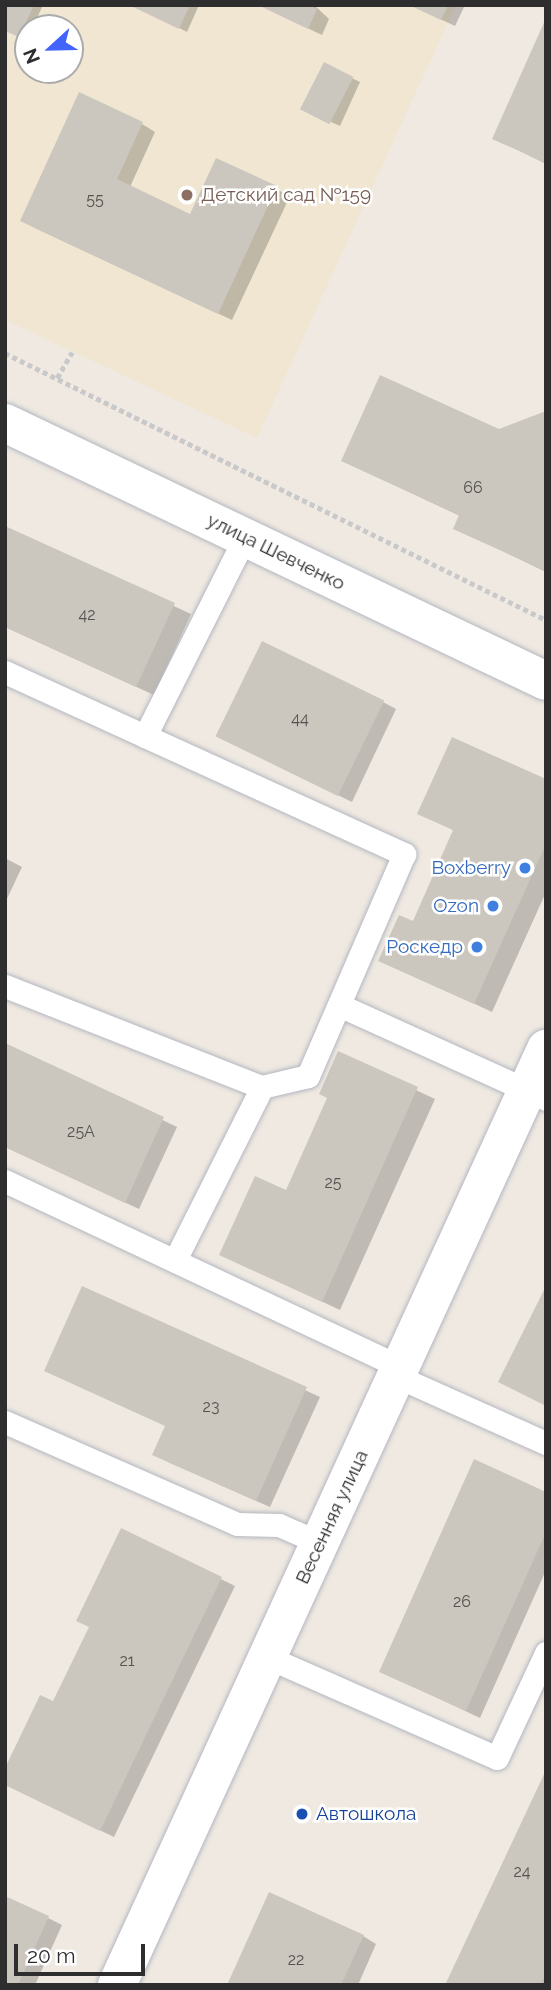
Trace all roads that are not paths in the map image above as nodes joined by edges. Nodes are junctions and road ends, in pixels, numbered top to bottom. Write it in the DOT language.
graph roads {
  1 [pos="5,423"];
  2 [pos="245,537"];
  3 [pos="5,672"];
  4 [pos="546,681"];
  5 [pos="145,736"];
  6 [pos="5,986"];
  7 [pos="339,1005"];
  8 [pos="546,1049"];
  9 [pos="262,1087"];
  10 [pos="536,1095"];
  11 [pos="5,1181"];
  12 [pos="174,1260"];
  13 [pos="398,1371"];
  14 [pos="5,1422"];
  15 [pos="546,1443"];
  16 [pos="320,1543"];
  17 [pos="546,1653"];
  18 [pos="267,1657"];
  19 [pos="540,1682"];
  20 [pos="117,1985"];
  1 -- 2 [label="street, улица Шевченко"];
  2 -- 4 [label="street, улица Шевченко"];
  2 -- 5 [label="lane"];
  3 -- 5 [label="lane"];
  5 -- 7 [label="lane"];
  6 -- 9 [label="lane"];
  7 -- 9 [label="lane"];
  7 -- 10 [label="lane"];
  8 -- 10 [label="street, Весенняя улица"];
  9 -- 12 [label="lane"];
  10 -- 13 [label="street, Весенняя улица"];
  11 -- 12 [label="lane"];
  12 -- 13 [label="lane"];
  13 -- 15 [label="lane"];
  13 -- 16 [label="street, Весенняя улица"];
  14 -- 16 [label="lane"];
  16 -- 18 [label="street, Весенняя улица"];
  17 -- 19 [label="lane"];
  18 -- 19 [label="lane"];
  18 -- 20 [label="street, Весенняя улица"];
}
